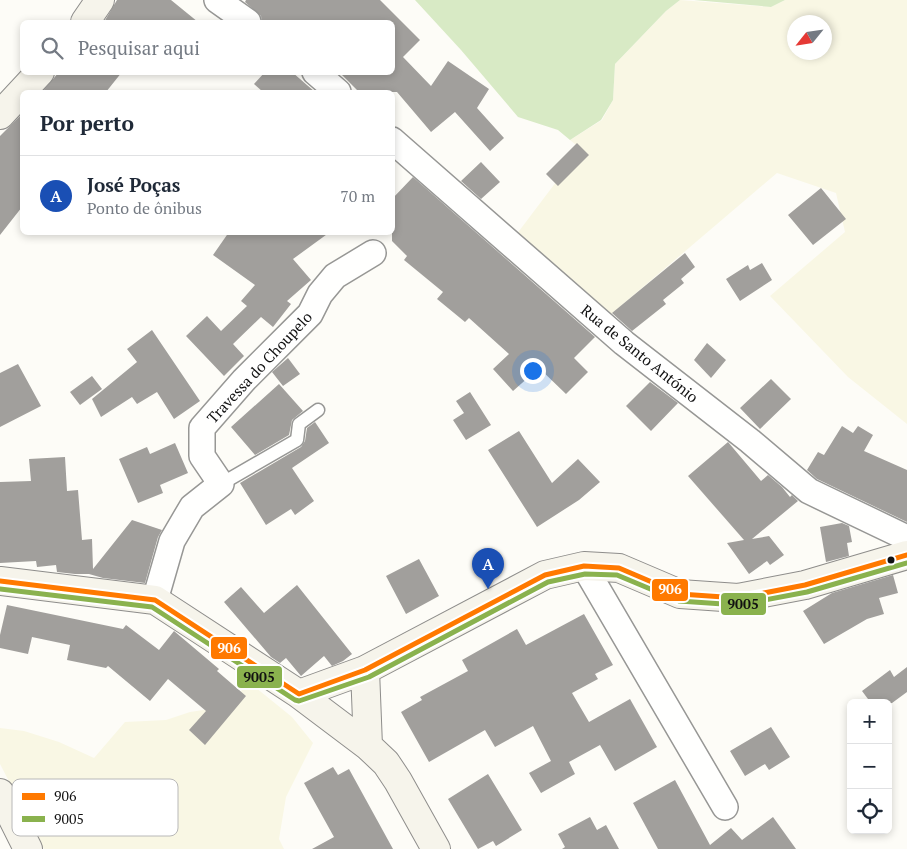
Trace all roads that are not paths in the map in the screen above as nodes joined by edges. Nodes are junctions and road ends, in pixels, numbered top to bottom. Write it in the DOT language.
graph roads {
  1 [pos="100,0"];
  2 [pos="217,0"];
  3 [pos="86,20"];
  4 [pos="245,20"];
  5 [pos="37,75"];
  6 [pos="318,75"];
  7 [pos="23,90"];
  8 [pos="336,90"];
  9 [pos="20,94"];
  10 [pos="0,115"];
  11 [pos="395,143"];
  12 [pos="373,253"];
  13 [pos="318,410"];
  14 [pos="221,484"];
  15 [pos="907,538"];
  16 [pos="907,555"];
  17 [pos="584,566"];
  18 [pos="0,580"];
  19 [pos="155,600"];
  20 [pos="365,670"];
  21 [pos="299,694"];
  22 [pos="368,746"];
  23 [pos="0,793"];
  24 [pos="725,807"];
  25 [pos="12,817"];
  26 [pos="22,836"];
  27 [pos="28,849"];
  28 [pos="436,849"];
  1 -- 3 [label="street"];
  2 -- 4 [label="street"];
  5 -- 7 [label="street"];
  6 -- 8 [label="street"];
  9 -- 10 [label="street"];
  11 -- 15 [label="street, Rua de Santo António"];
  12 -- 14 [label="street, Travessa do Choupelo"];
  13 -- 14 [label="lane"];
  14 -- 19 [label="street"];
  16 -- 17 [label="street"];
  17 -- 20 [label="street"];
  17 -- 24 [label="street"];
  18 -- 19 [label="street"];
  19 -- 21 [label="street"];
  20 -- 21 [label="street"];
  20 -- 22 [label="street"];
  21 -- 22 [label="street"];
  22 -- 28 [label="street"];
  23 -- 25 [label="street"];
  26 -- 27 [label="street"];
}
